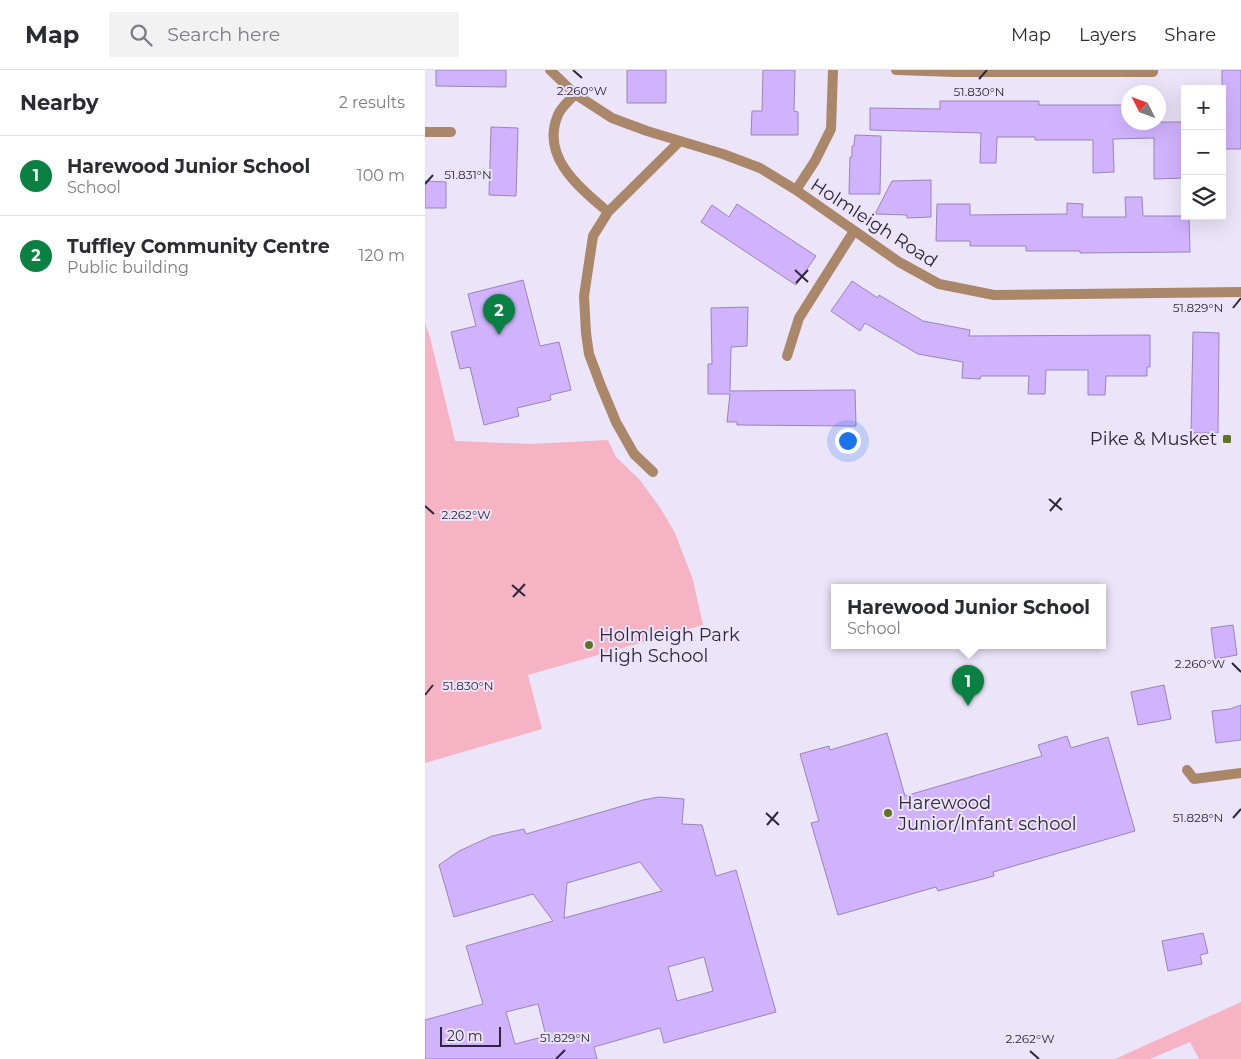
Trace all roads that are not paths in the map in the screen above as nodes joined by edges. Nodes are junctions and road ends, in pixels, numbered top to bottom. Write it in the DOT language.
graph roads {
  1 [pos="550,70"];
  2 [pos="833,70"];
  3 [pos="896,70"];
  4 [pos="1153,70"];
  5 [pos="575,94"];
  6 [pos="425,132"];
  7 [pos="451,132"];
  8 [pos="680,141"];
  9 [pos="796,190"];
  10 [pos="608,212"];
  11 [pos="853,231"];
  12 [pos="1241,292"];
  13 [pos="787,356"];
  14 [pos="653,472"];
  15 [pos="1187,770"];
  16 [pos="1241,773"];
  1 -- 5 [label="street, Holmleigh Road"];
  2 -- 9 [label="street"];
  3 -- 4 [label="street"];
  5 -- 8 [label="street, Holmleigh Road"];
  5 -- 10 [label="street"];
  6 -- 7 [label="street"];
  8 -- 9 [label="street, Holmleigh Road"];
  8 -- 10 [label="street"];
  9 -- 11 [label="street, Holmleigh Road"];
  10 -- 14 [label="street"];
  11 -- 12 [label="street, Holmleigh Road"];
  11 -- 13 [label="street"];
  15 -- 16 [label="street"];
}
